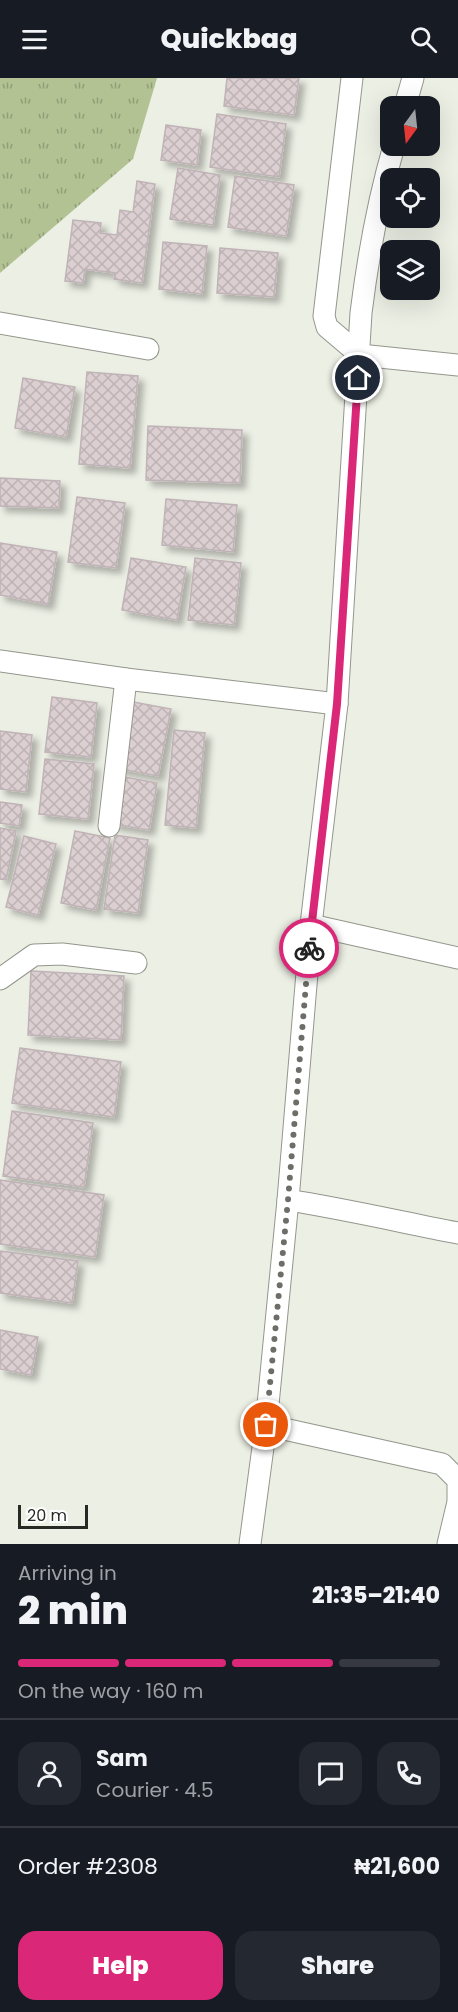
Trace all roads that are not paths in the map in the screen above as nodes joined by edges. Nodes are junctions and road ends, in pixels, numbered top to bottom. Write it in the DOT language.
graph roads {
  1 [pos="352,78"];
  2 [pos="413,78"];
  3 [pos="408,96"];
  4 [pos="391,156"];
  5 [pos="0,323"];
  6 [pos="148,349"];
  7 [pos="360,355"];
  8 [pos="458,365"];
  9 [pos="0,661"];
  10 [pos="126,679"];
  11 [pos="337,704"];
  12 [pos="109,826"];
  13 [pos="311,925"];
  14 [pos="458,958"];
  15 [pos="136,963"];
  16 [pos="0,979"];
  17 [pos="288,1200"];
  18 [pos="458,1233"];
  19 [pos="266,1425"];
  20 [pos="250,1544"];
  21 [pos="448,1544"];
  1 -- 7 [label="street"];
  2 -- 3 [label="street"];
  4 -- 7 [label="street"];
  5 -- 6 [label="street"];
  7 -- 8 [label="street"];
  7 -- 11 [label="street"];
  9 -- 10 [label="street"];
  10 -- 11 [label="street"];
  10 -- 12 [label="street"];
  11 -- 13 [label="street"];
  13 -- 14 [label="street"];
  13 -- 17 [label="street"];
  15 -- 16 [label="street"];
  17 -- 18 [label="street"];
  17 -- 19 [label="street"];
  19 -- 20 [label="street"];
  19 -- 21 [label="street"];
}
